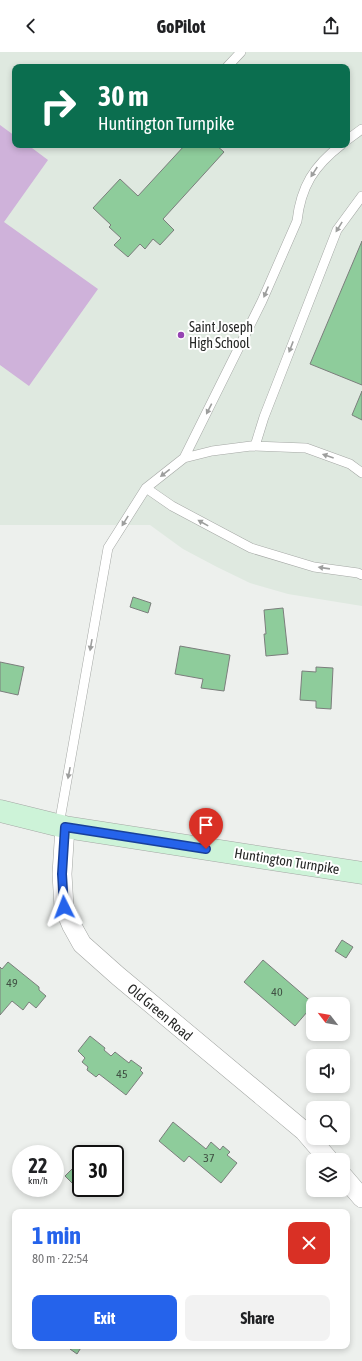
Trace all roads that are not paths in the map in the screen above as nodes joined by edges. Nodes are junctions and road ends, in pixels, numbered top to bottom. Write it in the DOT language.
graph roads {
  1 [pos="240,52"];
  2 [pos="229,64"];
  3 [pos="362,129"];
  4 [pos="350,138"];
  5 [pos="338,148"];
  6 [pos="362,196"];
  7 [pos="255,446"];
  8 [pos="184,458"];
  9 [pos="362,473"];
  10 [pos="146,488"];
  11 [pos="362,575"];
  12 [pos="0,811"];
  13 [pos="62,826"];
  14 [pos="362,872"];
  15 [pos="323,1153"];
  16 [pos="350,1184"];
  17 [pos="362,1198"];
  1 -- 2 [label="lane"];
  3 -- 4 [label="lane"];
  5 -- 8 [label="lane, one-way"];
  6 -- 7 [label="lane, one-way"];
  7 -- 8 [label="lane"];
  9 -- 7 [label="lane, one-way"];
  8 -- 10 [label="lane, one-way"];
  11 -- 10 [label="lane, one-way"];
  10 -- 13 [label="lane, one-way"];
  12 -- 13 [label="main road, Huntington Turnpike"];
  13 -- 14 [label="main road, Huntington Turnpike"];
  13 -- 15 [label="street, Old Green Road"];
  16 -- 17 [label="street"];
}
